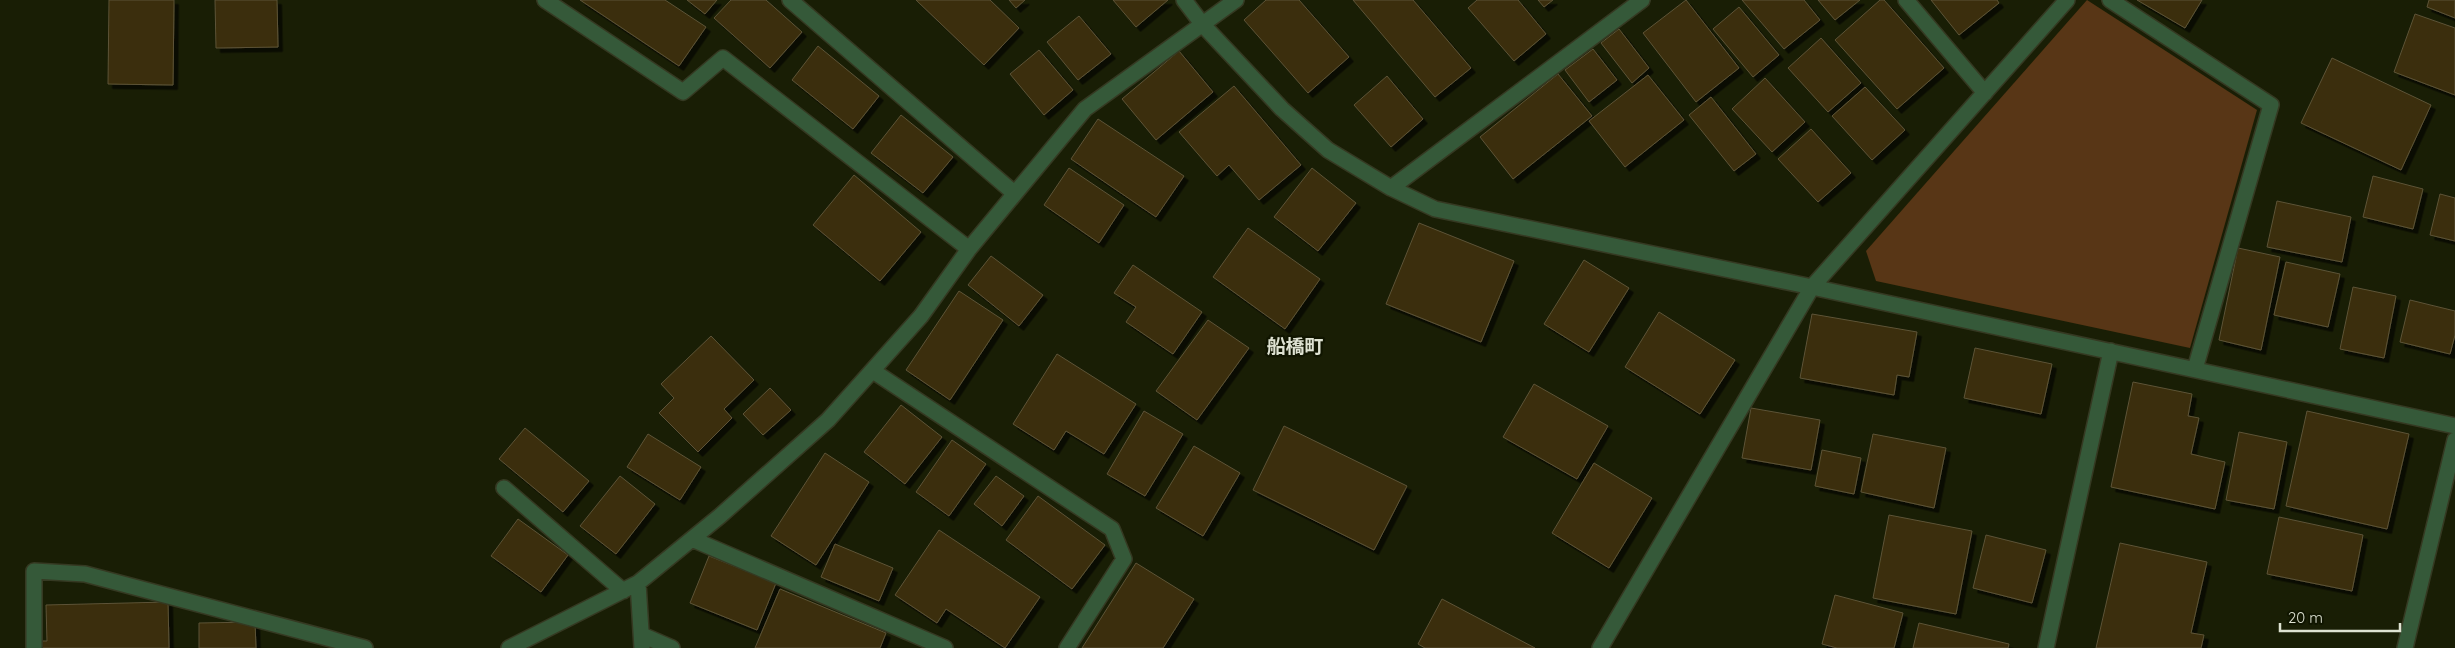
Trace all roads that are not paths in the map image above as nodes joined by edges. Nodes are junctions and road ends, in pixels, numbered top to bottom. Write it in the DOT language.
graph roads {
  1 [pos="545,0"];
  2 [pos="790,0"];
  3 [pos="1184,0"];
  4 [pos="1236,0"];
  5 [pos="1642,0"];
  6 [pos="1906,0"];
  7 [pos="2067,0"];
  8 [pos="2110,0"];
  9 [pos="1203,25"];
  10 [pos="1985,93"];
  11 [pos="1391,188"];
  12 [pos="1014,193"];
  13 [pos="969,249"];
  14 [pos="1812,287"];
  15 [pos="2111,351"];
  16 [pos="2195,369"];
  17 [pos="872,371"];
  18 [pos="2455,426"];
  19 [pos="2455,440"];
  20 [pos="504,488"];
  21 [pos="692,538"];
  22 [pos="638,583"];
  23 [pos="623,591"];
  24 [pos="642,642"];
  25 [pos="34,648"];
  26 [pos="365,648"];
  27 [pos="509,648"];
  28 [pos="672,648"];
  29 [pos="945,648"];
  30 [pos="1067,648"];
  31 [pos="1600,648"];
  32 [pos="2046,648"];
  33 [pos="2405,648"];
  1 -- 13 [label="street"];
  2 -- 12 [label="street"];
  3 -- 9 [label="street"];
  4 -- 9 [label="street"];
  5 -- 11 [label="street"];
  6 -- 10 [label="street"];
  7 -- 10 [label="street"];
  8 -- 16 [label="street"];
  9 -- 11 [label="street"];
  9 -- 12 [label="street"];
  10 -- 14 [label="street"];
  11 -- 14 [label="street"];
  12 -- 13 [label="street"];
  13 -- 17 [label="street"];
  14 -- 15 [label="street"];
  14 -- 31 [label="street"];
  15 -- 16 [label="street"];
  15 -- 32 [label="street"];
  16 -- 18 [label="street"];
  17 -- 21 [label="street"];
  17 -- 30 [label="street"];
  19 -- 33 [label="street"];
  20 -- 23 [label="street"];
  21 -- 22 [label="street"];
  21 -- 29 [label="street"];
  22 -- 23 [label="street"];
  22 -- 24 [label="street"];
  23 -- 27 [label="street"];
  24 -- 28 [label="street"];
  25 -- 26 [label="street"];
}
